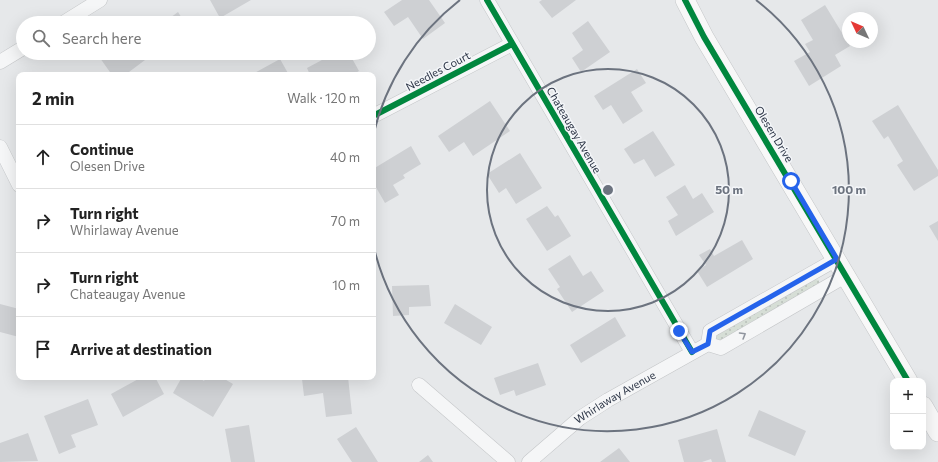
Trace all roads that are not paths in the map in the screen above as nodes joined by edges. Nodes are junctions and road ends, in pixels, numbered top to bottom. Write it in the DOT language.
graph roads {
  1 [pos="100,0"];
  2 [pos="487,0"];
  3 [pos="685,0"];
  4 [pos="74,16"];
  5 [pos="512,44"];
  6 [pos="16,52"];
  7 [pos="0,62"];
  8 [pos="376,114"];
  9 [pos="0,147"];
  10 [pos="16,179"];
  11 [pos="837,259"];
  12 [pos="847,275"];
  13 [pos="708,344"];
  14 [pos="692,352"];
  15 [pos="906,378"];
  16 [pos="419,385"];
  17 [pos="926,411"];
  18 [pos="938,432"];
  19 [pos="508,462"];
  20 [pos="529,462"];
  1 -- 4 [label="street"];
  2 -- 5 [label="street, Chateaugay Avenue"];
  3 -- 11 [label="street, Olesen Drive"];
  5 -- 8 [label="street, Needles Court"];
  5 -- 14 [label="street, Chateaugay Avenue"];
  6 -- 7 [label="street"];
  9 -- 10 [label="street"];
  11 -- 12 [label="street, Olesen Drive"];
  11 -- 13 [label="street"];
  13 -- 12 [label="street, one-way"];
  12 -- 15 [label="street, Olesen Drive"];
  13 -- 14 [label="street, Whirlaway Avenue"];
  14 -- 20 [label="street, Whirlaway Avenue"];
  16 -- 19 [label="street"];
  17 -- 18 [label="street"];
}
